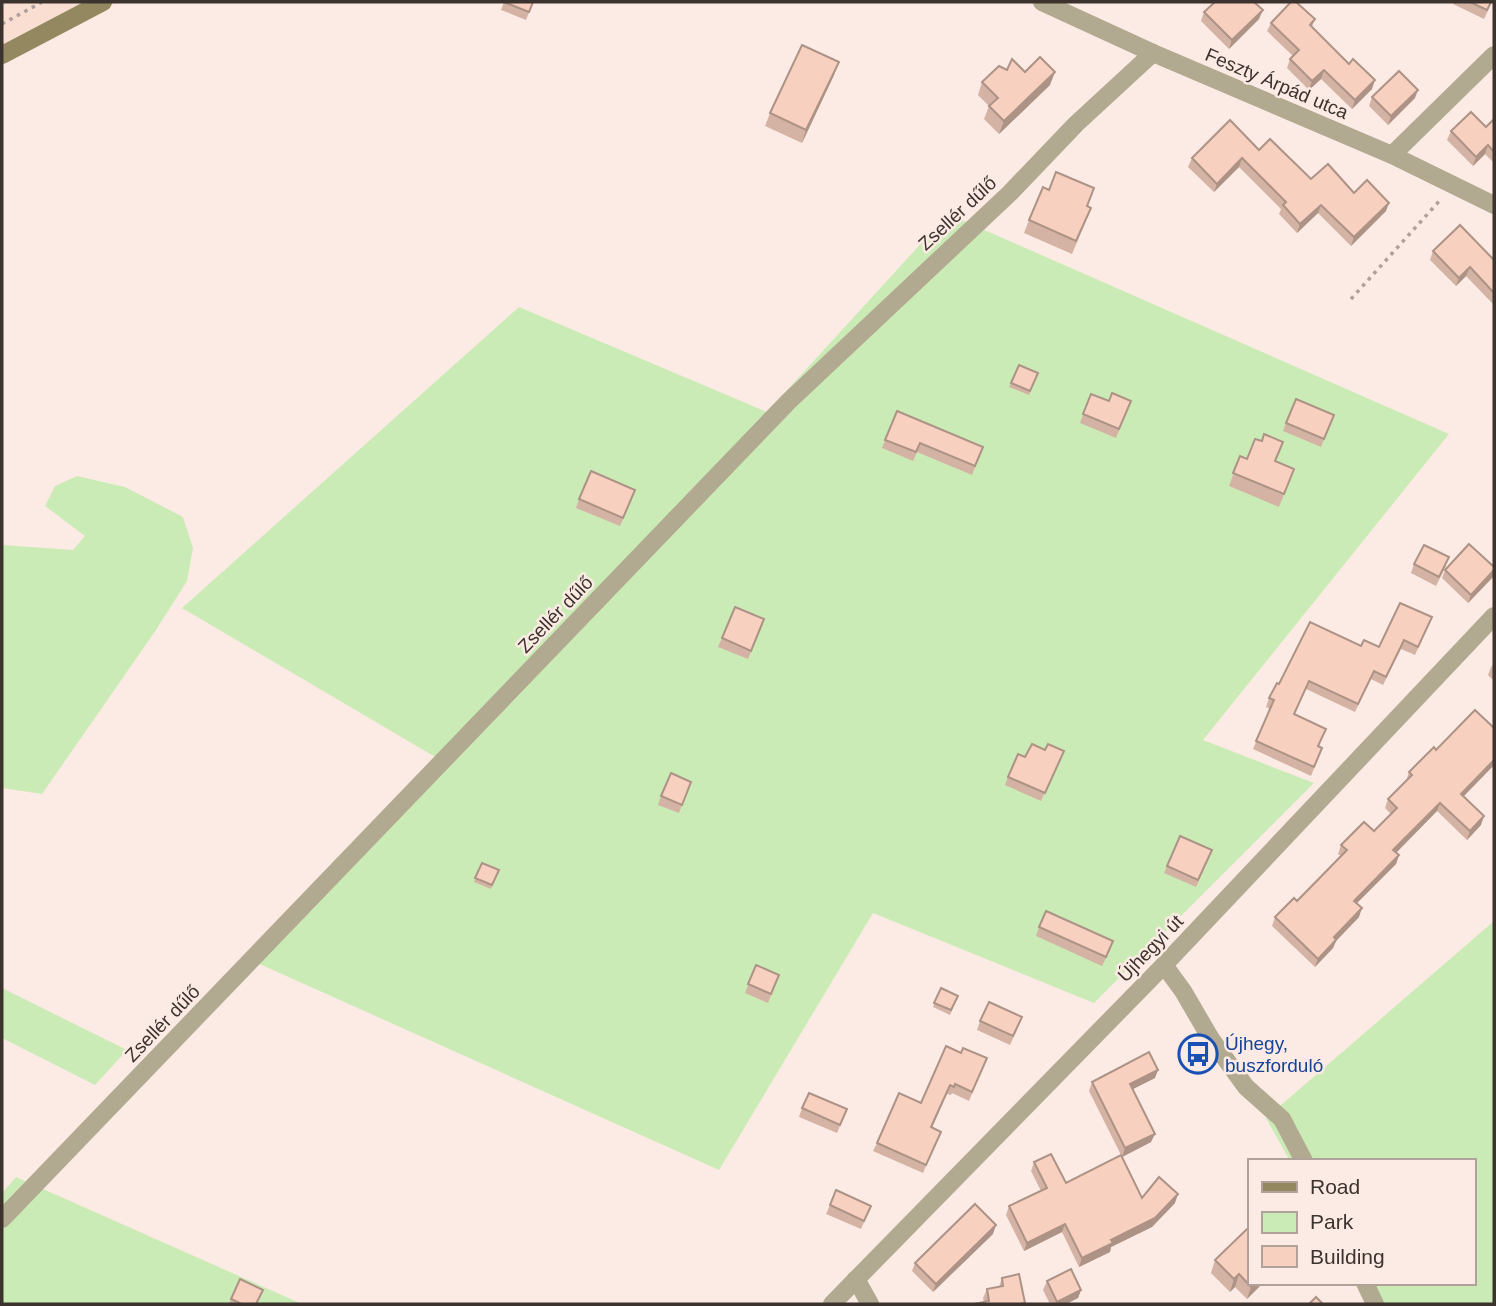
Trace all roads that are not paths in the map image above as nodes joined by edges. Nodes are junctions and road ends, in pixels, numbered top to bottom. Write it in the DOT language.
graph roads {
  1 [pos="103,2"];
  2 [pos="1042,2"];
  3 [pos="1153,53"];
  4 [pos="2,55"];
  5 [pos="1494,55"];
  6 [pos="1392,155"];
  7 [pos="1494,205"];
  8 [pos="1494,616"];
  9 [pos="1164,965"];
  10 [pos="1303,1159"];
  11 [pos="2,1219"];
  12 [pos="856,1279"];
  13 [pos="1365,1285"];
  14 [pos="832,1304"];
  15 [pos="870,1304"];
  16 [pos="1375,1304"];
  1 -- 4 [label="main road"];
  2 -- 3 [label="street, Feszty Árpád utca"];
  3 -- 6 [label="street, Feszty Árpád utca"];
  3 -- 11 [label="street, Zsellér dűlő"];
  5 -- 6 [label="street"];
  6 -- 7 [label="street, Feszty Árpád utca"];
  8 -- 9 [label="street, Újhegyi út"];
  9 -- 10 [label="street"];
  9 -- 12 [label="street, Újhegyi út"];
  12 -- 14 [label="street, Újhegyi út"];
  12 -- 15 [label="street"];
  13 -- 16 [label="street"];
}
